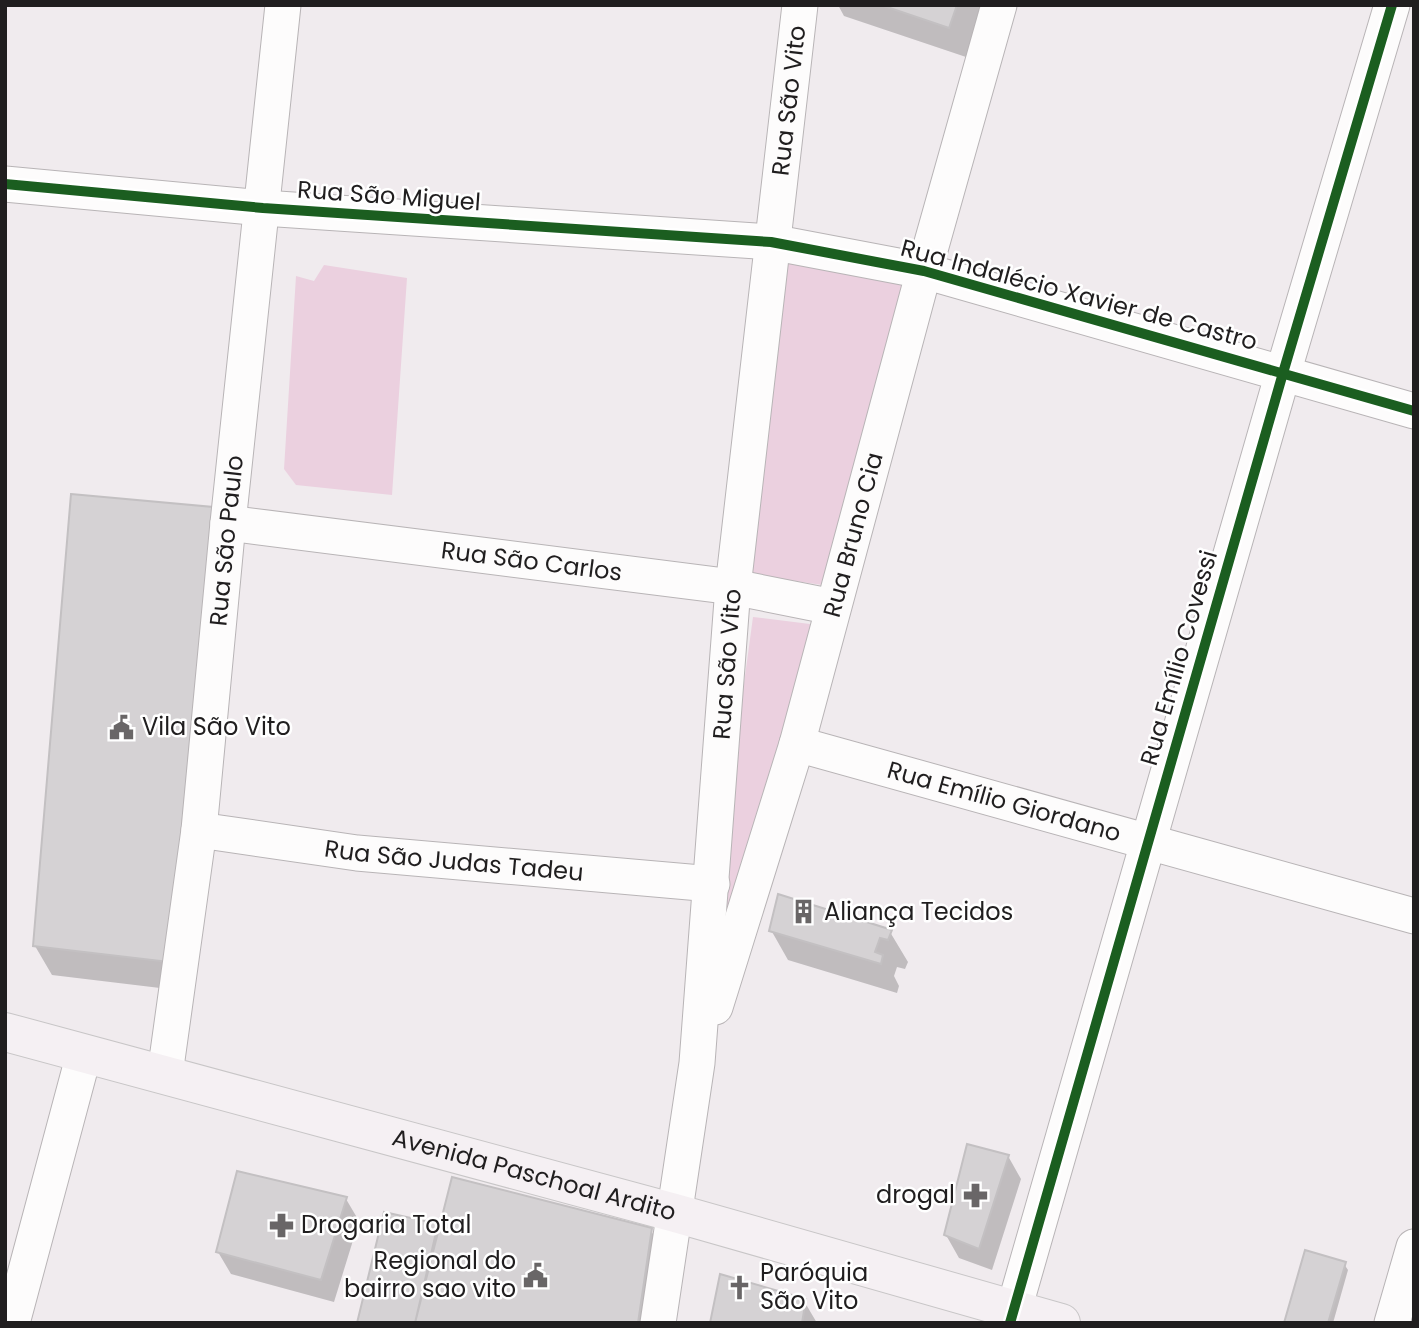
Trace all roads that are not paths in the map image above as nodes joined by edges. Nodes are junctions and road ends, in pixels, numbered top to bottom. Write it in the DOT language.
graph roads {
  1 [pos="283,5"];
  2 [pos="800,5"];
  3 [pos="999,5"];
  4 [pos="1392,5"];
  5 [pos="5,184"];
  6 [pos="263,208"];
  7 [pos="771,242"];
  8 [pos="924,271"];
  9 [pos="1283,373"];
  10 [pos="1414,411"];
  11 [pos="228,523"];
  12 [pos="733,587"];
  13 [pos="833,607"];
  14 [pos="797,744"];
  15 [pos="199,830"];
  16 [pos="1148,841"];
  17 [pos="712,884"];
  18 [pos="1414,916"];
  19 [pos="5,1032"];
  20 [pos="84,1054"];
  21 [pos="697,1063"];
  22 [pos="164,1074"];
  23 [pos="675,1213"];
  24 [pos="1414,1247"];
  25 [pos="1012,1316"];
  26 [pos="12,1323"];
  27 [pos="658,1323"];
  28 [pos="1061,1323"];
  29 [pos="1392,1323"];
  1 -- 6 [label="street, Rua São Paulo"];
  2 -- 7 [label="street, Rua São Vito"];
  3 -- 8 [label="street, Rua Bruno Cia"];
  4 -- 9 [label="street, Rua Emílio Covessi"];
  5 -- 6 [label="street, Rua São Miguel"];
  6 -- 7 [label="street, Rua São Miguel"];
  6 -- 11 [label="street, Rua São Paulo"];
  7 -- 8 [label="street, Rua Indalécio Xavier de Castro"];
  7 -- 12 [label="street, Rua São Vito"];
  8 -- 9 [label="street, Rua Indalécio Xavier de Castro"];
  8 -- 13 [label="street, Rua Bruno Cia"];
  9 -- 10 [label="street, Rua Indalécio Xavier de Castro"];
  9 -- 16 [label="street, Rua Emílio Covessi"];
  11 -- 12 [label="street, Rua São Carlos"];
  11 -- 15 [label="street, Rua São Paulo"];
  12 -- 13 [label="street, Rua São Carlos"];
  12 -- 17 [label="street, Rua São Vito"];
  13 -- 14 [label="street, Rua Bruno Cia"];
  14 -- 16 [label="street, Rua Emílio Giordano"];
  14 -- 21 [label="street, Rua Bruno Cia"];
  15 -- 17 [label="street, Rua São Judas Tadeu"];
  15 -- 22 [label="street, Rua São Paulo"];
  16 -- 18 [label="street, Rua Emílio Giordano"];
  16 -- 25 [label="street, Rua Emílio Covessi"];
  17 -- 21 [label="street, Rua São Vito"];
  19 -- 20 [label="main road, Avenida Paschoal Ardito"];
  20 -- 22 [label="main road, Avenida Paschoal Ardito"];
  20 -- 26 [label="street"];
  21 -- 23 [label="street, Rua São Vito"];
  22 -- 23 [label="main road, Avenida Paschoal Ardito"];
  23 -- 25 [label="main road, Avenida Paschoal Ardito"];
  23 -- 27 [label="street, Rua São Vito"];
  24 -- 29 [label="street"];
  25 -- 28 [label="main road, Avenida Paschoal Ardito"];
}
